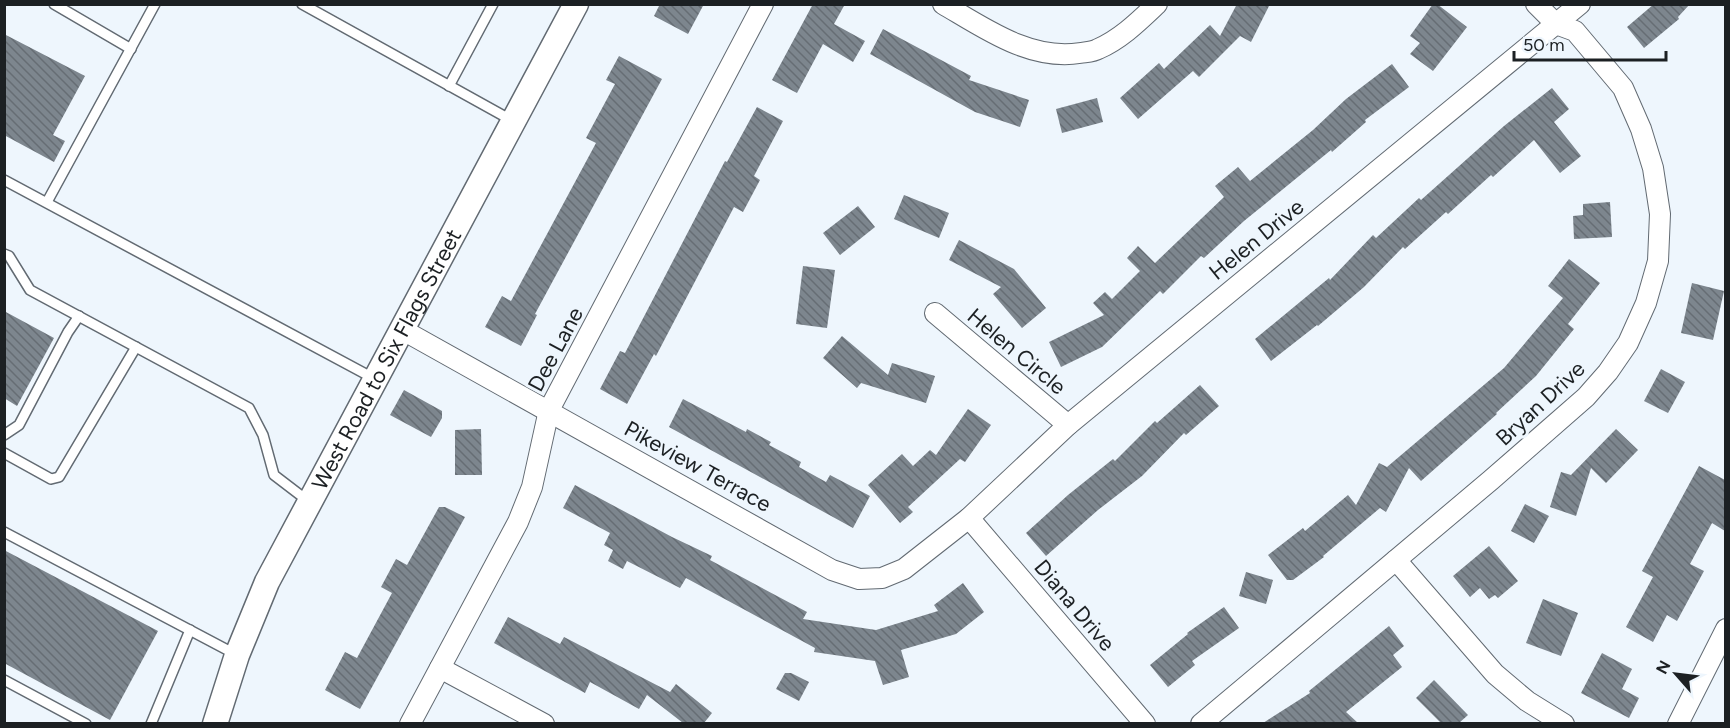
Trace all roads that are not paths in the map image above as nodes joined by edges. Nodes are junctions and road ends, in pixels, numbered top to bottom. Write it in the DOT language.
graph roads {
  1 [pos="54,4"];
  2 [pos="155,4"];
  3 [pos="302,4"];
  4 [pos="493,4"];
  5 [pos="576,4"];
  6 [pos="763,4"];
  7 [pos="943,4"];
  8 [pos="1157,4"];
  9 [pos="1536,4"];
  10 [pos="1580,4"];
  11 [pos="1556,24"];
  12 [pos="131,49"];
  13 [pos="449,86"];
  14 [pos="513,121"];
  15 [pos="4,180"];
  16 [pos="47,202"];
  17 [pos="4,254"];
  18 [pos="935,313"];
  19 [pos="79,316"];
  20 [pos="401,329"];
  21 [pos="136,347"];
  22 [pos="375,379"];
  23 [pos="549,410"];
  24 [pos="1068,425"];
  25 [pos="4,435"];
  26 [pos="4,453"];
  27 [pos="310,502"];
  28 [pos="969,518"];
  29 [pos="4,532"];
  30 [pos="1396,560"];
  31 [pos="1725,629"];
  32 [pos="190,630"];
  33 [pos="237,655"];
  34 [pos="440,668"];
  35 [pos="4,680"];
  36 [pos="86,723"];
  37 [pos="151,723"];
  38 [pos="215,723"];
  39 [pos="410,723"];
  40 [pos="544,723"];
  41 [pos="1145,723"];
  42 [pos="1201,723"];
  43 [pos="1564,723"];
  44 [pos="1678,723"];
  1 -- 12 [label="lane"];
  2 -- 12 [label="lane"];
  3 -- 13 [label="lane"];
  4 -- 13 [label="lane"];
  5 -- 14 [label="street, West Road to Six Flags Street"];
  6 -- 23 [label="street, Dee Lane"];
  7 -- 8 [label="street"];
  9 -- 11 [label="street, Bryan Drive"];
  10 -- 11 [label="street, Helen Drive"];
  11 -- 24 [label="street, Helen Drive"];
  11 -- 30 [label="street, Bryan Drive"];
  12 -- 16 [label="lane"];
  13 -- 14 [label="lane"];
  14 -- 20 [label="street, West Road to Six Flags Street"];
  15 -- 16 [label="lane"];
  16 -- 22 [label="lane"];
  17 -- 19 [label="lane"];
  18 -- 24 [label="street, Helen Circle"];
  19 -- 21 [label="lane"];
  19 -- 25 [label="lane"];
  20 -- 22 [label="street, West Road to Six Flags Street"];
  20 -- 23 [label="street, Pikeview Terrace"];
  21 -- 26 [label="lane"];
  21 -- 27 [label="lane"];
  22 -- 27 [label="street, West Road to Six Flags Street"];
  23 -- 28 [label="street, Pikeview Terrace"];
  23 -- 34 [label="street, Dee Lane"];
  24 -- 28 [label="street, Helen Drive"];
  27 -- 33 [label="street, West Road to Six Flags Street"];
  28 -- 41 [label="street, Diana Drive"];
  29 -- 32 [label="lane"];
  30 -- 42 [label="street, Bryan Drive"];
  30 -- 43 [label="street"];
  31 -- 44 [label="street"];
  32 -- 33 [label="lane"];
  32 -- 37 [label="lane"];
  33 -- 38 [label="street, West Road to Six Flags Street"];
  34 -- 39 [label="street, Dee Lane"];
  34 -- 40 [label="street"];
  35 -- 36 [label="lane"];
}
